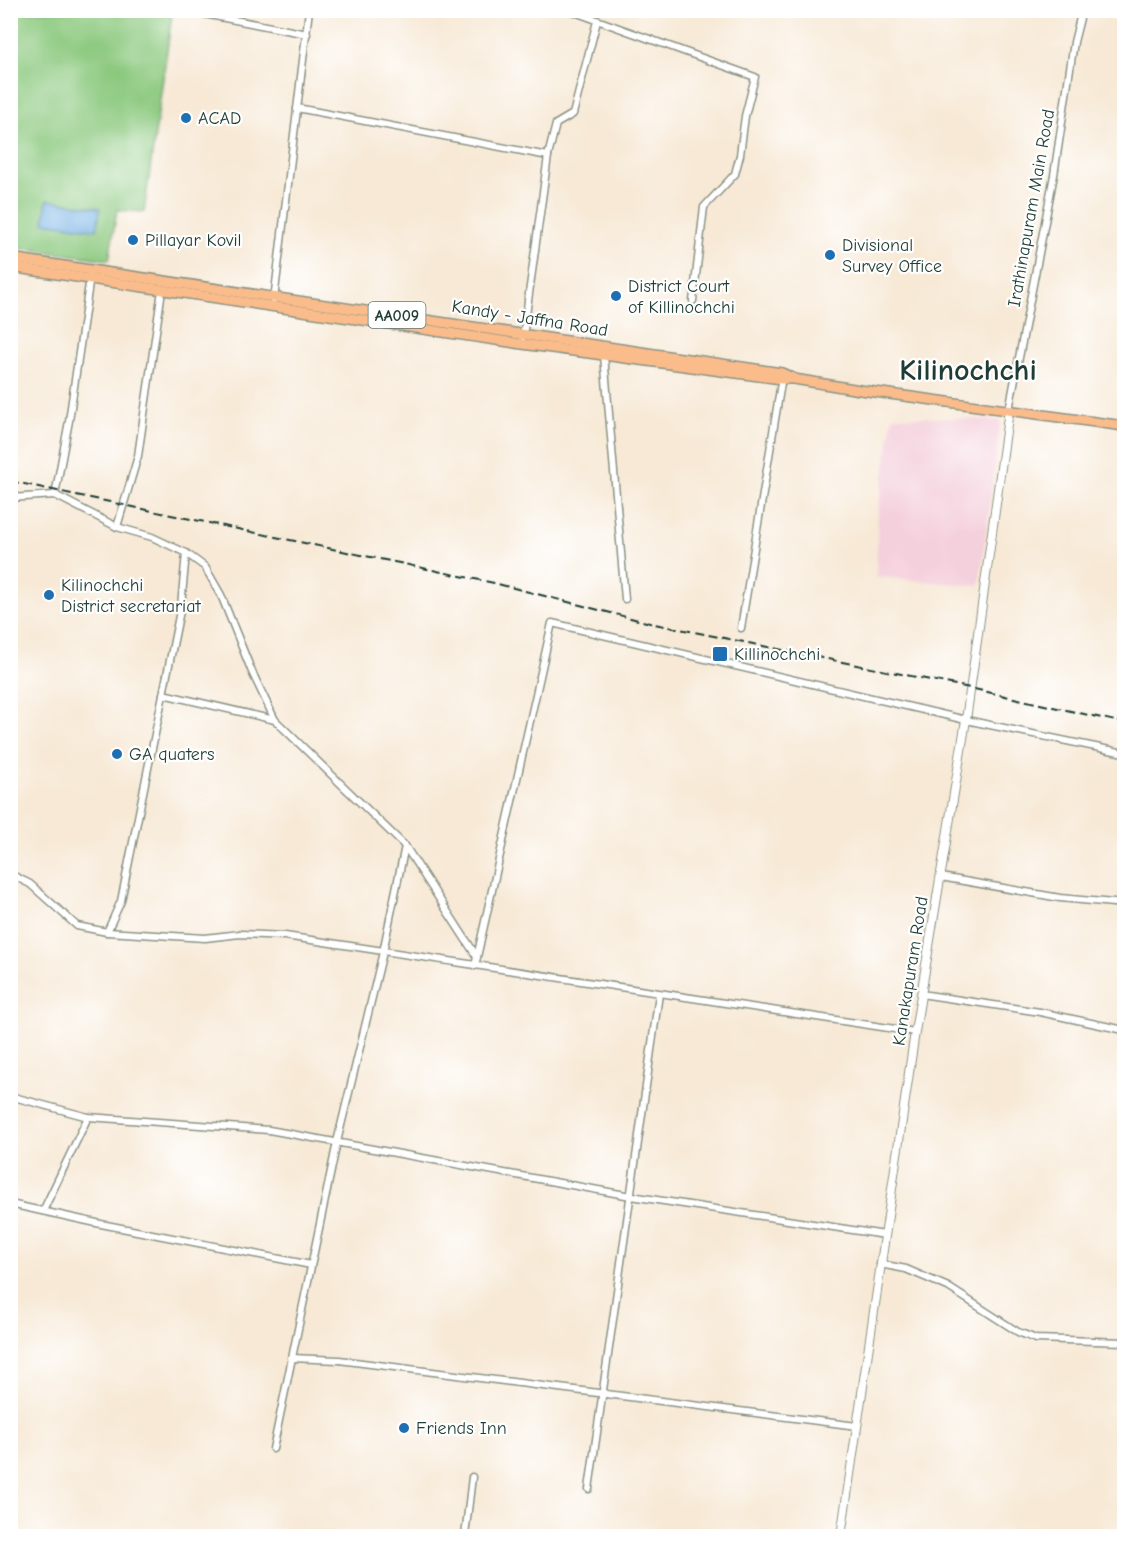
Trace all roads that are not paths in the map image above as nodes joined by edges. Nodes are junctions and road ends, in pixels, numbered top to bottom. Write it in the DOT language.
graph roads {
  1 [pos="309,10"];
  2 [pos="569,10"];
  3 [pos="1082,10"];
  4 [pos="199,13"];
  5 [pos="597,21"];
  6 [pos="307,34"];
  7 [pos="297,108"];
  8 [pos="548,156"];
  9 [pos="10,258"];
  10 [pos="10,267"];
  11 [pos="91,275"];
  12 [pos="162,290"];
  13 [pos="693,301"];
  14 [pos="274,302"];
  15 [pos="523,339"];
  16 [pos="604,356"];
  17 [pos="782,376"];
  18 [pos="1010,410"];
  19 [pos="1125,426"];
  20 [pos="54,495"];
  21 [pos="10,498"];
  22 [pos="117,527"];
  23 [pos="186,553"];
  24 [pos="625,598"];
  25 [pos="741,628"];
  26 [pos="164,694"];
  27 [pos="275,720"];
  28 [pos="966,720"];
  29 [pos="1125,753"];
  30 [pos="405,846"];
  31 [pos="10,874"];
  32 [pos="941,877"];
  33 [pos="1125,904"];
  34 [pos="107,932"];
  35 [pos="383,952"];
  36 [pos="477,957"];
  37 [pos="475,966"];
  38 [pos="659,994"];
  39 [pos="921,994"];
  40 [pos="1125,1030"];
  41 [pos="915,1032"];
  42 [pos="10,1096"];
  43 [pos="88,1117"];
  44 [pos="337,1142"];
  45 [pos="631,1196"];
  46 [pos="10,1204"];
  47 [pos="43,1211"];
  48 [pos="885,1235"];
  49 [pos="880,1264"];
  50 [pos="311,1265"];
  51 [pos="1125,1342"];
  52 [pos="291,1358"];
  53 [pos="603,1393"];
  54 [pos="857,1426"];
  55 [pos="273,1449"];
  56 [pos="472,1477"];
  57 [pos="588,1489"];
  58 [pos="465,1536"];
  59 [pos="841,1536"];
  1 -- 6 [label="street"];
  2 -- 5 [label="street"];
  3 -- 18 [label="street, Irathinapuram Main Road"];
  4 -- 6 [label="street"];
  5 -- 8 [label="street"];
  5 -- 13 [label="street"];
  6 -- 7 [label="street"];
  7 -- 8 [label="street"];
  7 -- 14 [label="street"];
  8 -- 15 [label="street"];
  9 -- 11 [label="highway, Kandy - Jaffna Road / AA009"];
  10 -- 11 [label="highway, Kandy - Jaffna Road / AA009"];
  11 -- 12 [label="highway, Kandy - Jaffna Road / AA009"];
  11 -- 14 [label="highway, Kandy - Jaffna Road / AA009"];
  11 -- 20 [label="street"];
  12 -- 14 [label="highway, Kandy - Jaffna Road / AA009"];
  12 -- 22 [label="street"];
  14 -- 15 [label="highway, Kandy - Jaffna Road / AA009"];
  15 -- 16 [label="highway, Kandy - Jaffna Road / AA009"];
  15 -- 17 [label="highway, Kandy - Jaffna Road / AA009"];
  16 -- 17 [label="highway, Kandy - Jaffna Road / AA009"];
  16 -- 24 [label="street"];
  17 -- 18 [label="highway, Kandy - Jaffna Road / AA009"];
  17 -- 25 [label="street"];
  18 -- 19 [label="highway, Kandy - Jaffna Road / AA009"];
  18 -- 28 [label="street, Kanakapuram Road"];
  20 -- 21 [label="street"];
  20 -- 22 [label="street"];
  22 -- 23 [label="street"];
  23 -- 26 [label="street"];
  23 -- 27 [label="street"];
  26 -- 27 [label="street"];
  26 -- 34 [label="street"];
  27 -- 30 [label="street"];
  28 -- 29 [label="street"];
  28 -- 32 [label="street, Kanakapuram Road"];
  28 -- 36 [label="street"];
  30 -- 35 [label="street"];
  30 -- 36 [label="street"];
  31 -- 34 [label="street"];
  32 -- 33 [label="street"];
  32 -- 39 [label="street, Kanakapuram Road"];
  34 -- 35 [label="street"];
  35 -- 37 [label="street"];
  35 -- 44 [label="street"];
  36 -- 37 [label="street"];
  37 -- 38 [label="street"];
  38 -- 41 [label="street"];
  38 -- 45 [label="street"];
  39 -- 40 [label="street"];
  39 -- 41 [label="street, Kanakapuram Road"];
  41 -- 48 [label="street, Kanakapuram Road"];
  42 -- 43 [label="street"];
  43 -- 44 [label="street"];
  43 -- 47 [label="street"];
  44 -- 45 [label="street"];
  44 -- 50 [label="street"];
  45 -- 48 [label="street"];
  45 -- 53 [label="street"];
  46 -- 47 [label="street"];
  47 -- 50 [label="street"];
  48 -- 49 [label="street, Kanakapuram Road"];
  49 -- 51 [label="street"];
  49 -- 54 [label="street, Kanakapuram Road"];
  50 -- 52 [label="street"];
  52 -- 53 [label="street"];
  52 -- 55 [label="street"];
  53 -- 54 [label="street"];
  53 -- 57 [label="street"];
  54 -- 59 [label="street, Kanakapuram Road"];
  56 -- 58 [label="street"];
}
